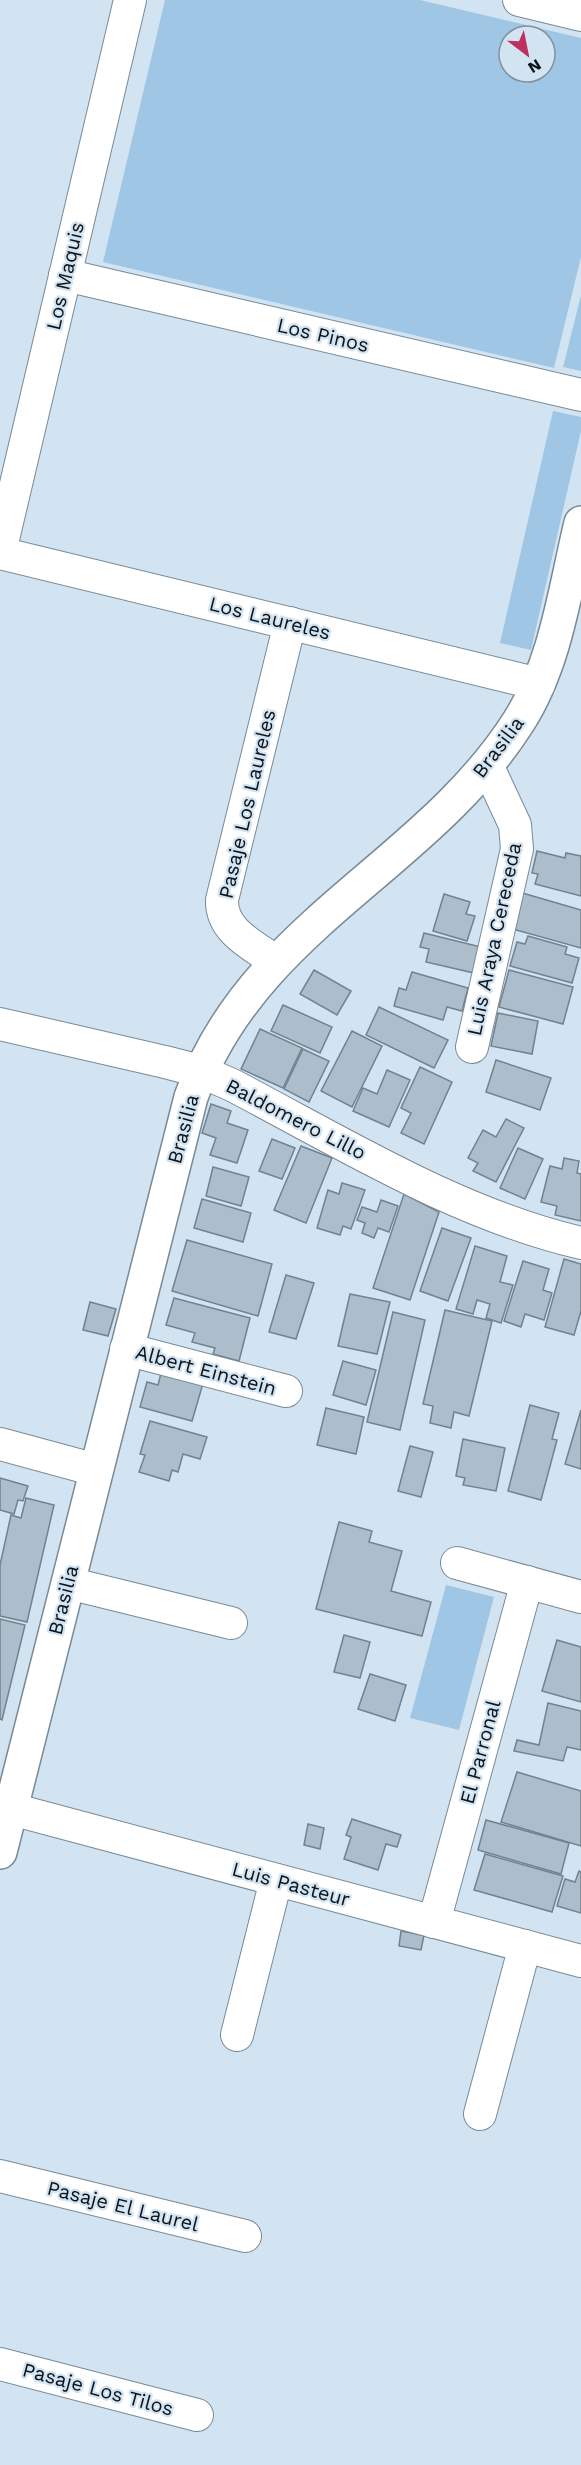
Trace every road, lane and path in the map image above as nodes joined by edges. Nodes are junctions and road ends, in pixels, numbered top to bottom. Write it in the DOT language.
graph roads {
  1 [pos="130,0"];
  2 [pos="519,0"];
  3 [pos="581,15"];
  4 [pos="65,275"];
  5 [pos="581,395"];
  6 [pos="581,523"];
  7 [pos="0,552"];
  8 [pos="290,623"];
  9 [pos="539,684"];
  10 [pos="487,765"];
  11 [pos="276,961"];
  12 [pos="0,1024"];
  13 [pos="472,1047"];
  14 [pos="200,1071"];
  15 [pos="581,1243"];
  16 [pos="126,1349"];
  17 [pos="286,1391"];
  18 [pos="0,1444"];
  19 [pos="96,1470"];
  20 [pos="457,1563"];
  21 [pos="527,1582"];
  22 [pos="68,1583"];
  23 [pos="581,1596"];
  24 [pos="231,1623"];
  25 [pos="5,1808"];
  26 [pos="0,1852"];
  27 [pos="276,1880"];
  28 [pos="434,1922"];
  29 [pos="525,1946"];
  30 [pos="581,1961"];
  31 [pos="237,2035"];
  32 [pos="480,2114"];
  33 [pos="0,2176"];
  34 [pos="245,2236"];
  35 [pos="0,2364"];
  36 [pos="197,2415"];
  1 -- 4 [label="street, Los Maquis"];
  2 -- 3 [label="street"];
  4 -- 5 [label="street, Los Pinos"];
  4 -- 7 [label="street, Los Maquis"];
  6 -- 9 [label="street, Brasilia"];
  7 -- 8 [label="street, Los Laureles"];
  8 -- 9 [label="street, Los Laureles"];
  8 -- 11 [label="street, Pasaje Los Laureles"];
  9 -- 10 [label="street, Brasilia"];
  10 -- 11 [label="street, Brasilia"];
  10 -- 13 [label="street, Luis Araya Cereceda"];
  11 -- 14 [label="street, Brasilia"];
  12 -- 14 [label="street, Baldomero Lillo"];
  14 -- 15 [label="street, Baldomero Lillo"];
  14 -- 16 [label="street, Brasilia"];
  16 -- 17 [label="street, Albert Einstein"];
  16 -- 19 [label="street, Brasilia"];
  18 -- 19 [label="street"];
  19 -- 22 [label="street, Brasilia"];
  20 -- 21 [label="street"];
  21 -- 23 [label="street"];
  21 -- 28 [label="street, El Parronal"];
  22 -- 24 [label="street"];
  22 -- 25 [label="street, Brasilia"];
  25 -- 26 [label="street, Brasilia"];
  25 -- 27 [label="street, Luis Pasteur"];
  27 -- 28 [label="street, Luis Pasteur"];
  27 -- 31 [label="street"];
  28 -- 29 [label="street, Luis Pasteur"];
  29 -- 30 [label="street, Luis Pasteur"];
  29 -- 32 [label="street"];
  33 -- 34 [label="street, Pasaje El Laurel"];
  35 -- 36 [label="street, Pasaje Los Tilos"];
}
